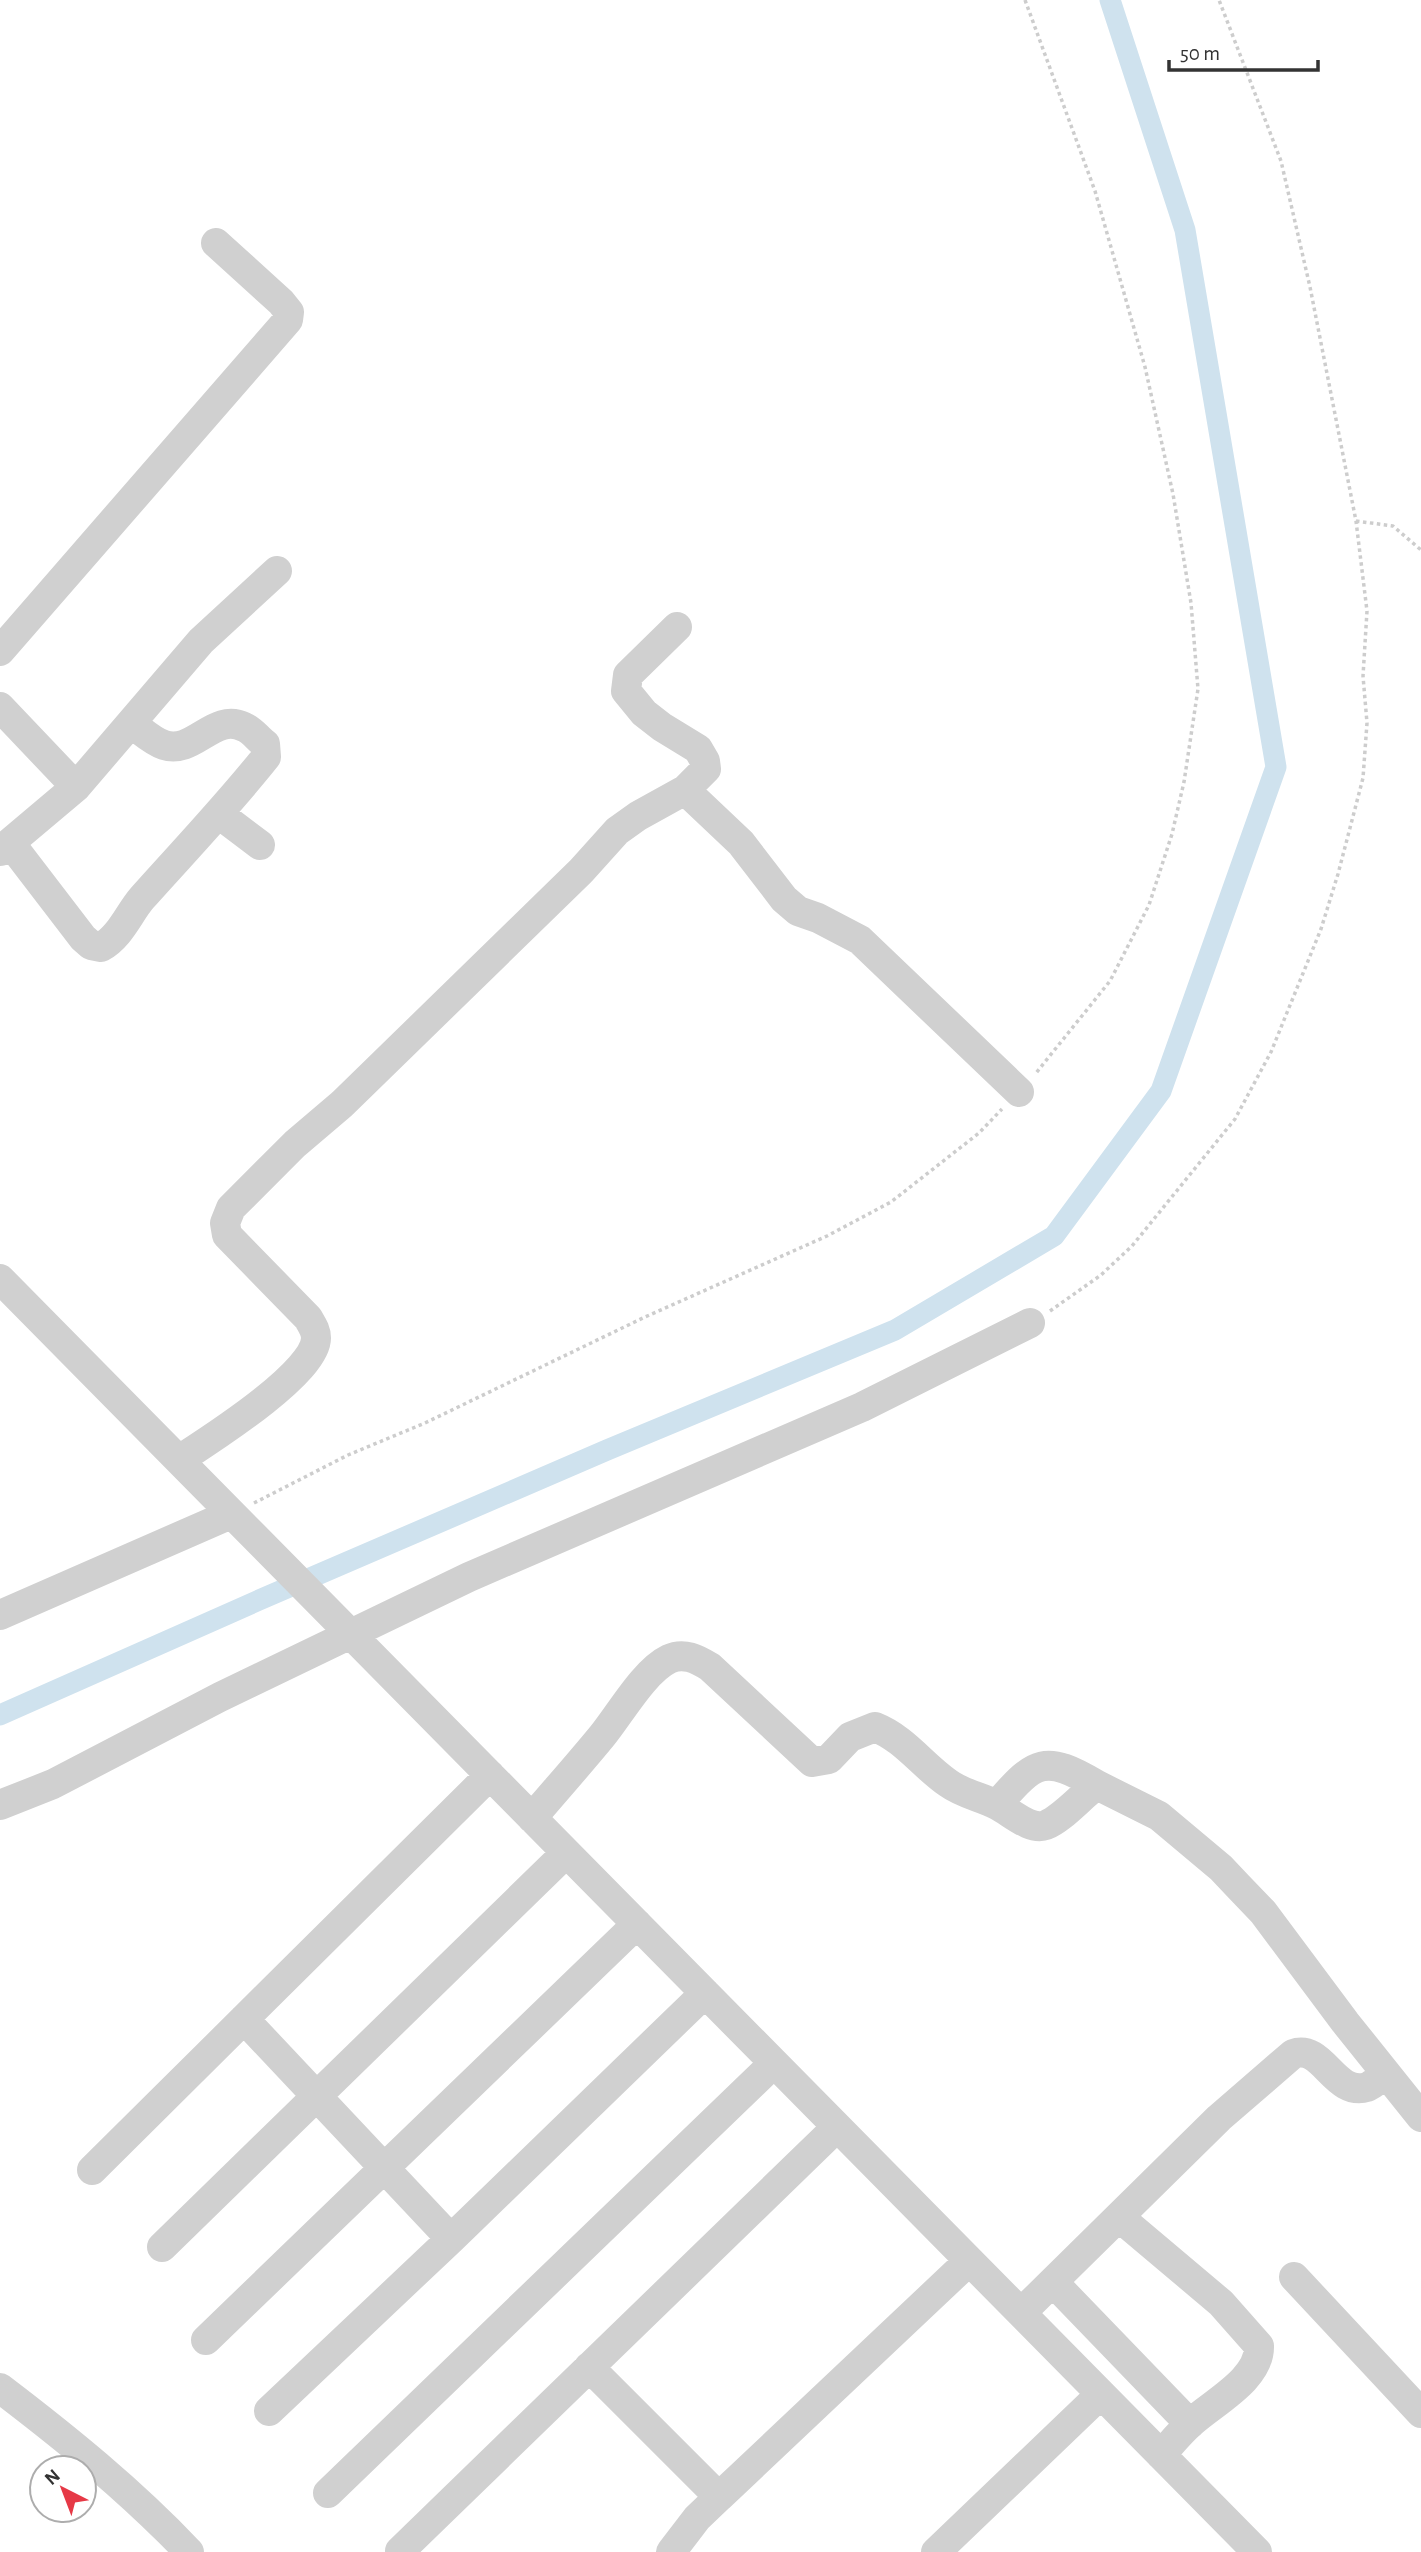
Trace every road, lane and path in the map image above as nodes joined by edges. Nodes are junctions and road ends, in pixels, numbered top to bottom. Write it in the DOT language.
graph roads {
  1 [pos="1025,0"];
  2 [pos="1219,0"];
  3 [pos="216,243"];
  4 [pos="1356,521"];
  5 [pos="1421,550"];
  6 [pos="278,571"];
  7 [pos="677,627"];
  8 [pos="0,650"];
  9 [pos="0,707"];
  10 [pos="132,724"];
  11 [pos="76,787"];
  12 [pos="685,790"];
  13 [pos="219,814"];
  14 [pos="260,845"];
  15 [pos="6,848"];
  16 [pos="1019,1092"];
  17 [pos="0,1279"];
  18 [pos="1030,1323"];
  19 [pos="179,1460"];
  20 [pos="231,1514"];
  21 [pos="0,1615"];
  22 [pos="351,1635"];
  23 [pos="490,1776"];
  24 [pos="1097,1785"];
  25 [pos="0,1805"];
  26 [pos="997,1805"];
  27 [pos="532,1818"];
  28 [pos="566,1853"];
  29 [pos="636,1924"];
  30 [pos="705,1993"];
  31 [pos="244,2019"];
  32 [pos="774,2063"];
  33 [pos="1386,2074"];
  34 [pos="315,2096"];
  35 [pos="1421,2117"];
  36 [pos="837,2127"];
  37 [pos="385,2168"];
  38 [pos="92,2170"];
  39 [pos="1119,2217"];
  40 [pos="452,2239"];
  41 [pos="162,2247"];
  42 [pos="969,2261"];
  43 [pos="1294,2277"];
  44 [pos="1053,2283"];
  45 [pos="1021,2313"];
  46 [pos="206,2340"];
  47 [pos="589,2367"];
  48 [pos="0,2388"];
  49 [pos="1101,2394"];
  50 [pos="269,2411"];
  51 [pos="1421,2413"];
  52 [pos="1190,2424"];
  53 [pos="1161,2455"];
  54 [pos="328,2493"];
  55 [pos="719,2497"];
  56 [pos="400,2551"];
  57 [pos="189,2552"];
  58 [pos="671,2552"];
  59 [pos="936,2552"];
  60 [pos="1257,2552"];
  1 -- 16 [label="path"];
  2 -- 4 [label="path"];
  3 -- 8 [label="street"];
  4 -- 5 [label="path"];
  4 -- 18 [label="path"];
  6 -- 10 [label="street"];
  7 -- 12 [label="street"];
  9 -- 11 [label="street"];
  10 -- 11 [label="street"];
  10 -- 13 [label="street"];
  11 -- 15 [label="street"];
  12 -- 16 [label="street"];
  12 -- 19 [label="street"];
  13 -- 14 [label="street"];
  13 -- 15 [label="street"];
  16 -- 20 [label="path"];
  17 -- 19 [label="street"];
  18 -- 22 [label="street"];
  19 -- 20 [label="street"];
  20 -- 21 [label="street"];
  20 -- 22 [label="street"];
  22 -- 23 [label="street"];
  22 -- 25 [label="street"];
  23 -- 27 [label="street"];
  23 -- 31 [label="street"];
  24 -- 26 [label="street"];
  24 -- 26 [label="street"];
  24 -- 33 [label="street"];
  26 -- 27 [label="street"];
  27 -- 28 [label="street"];
  28 -- 29 [label="street"];
  28 -- 34 [label="street"];
  29 -- 30 [label="street"];
  29 -- 37 [label="street"];
  30 -- 32 [label="street"];
  30 -- 40 [label="street"];
  31 -- 34 [label="street"];
  31 -- 38 [label="street"];
  32 -- 36 [label="street"];
  32 -- 54 [label="street"];
  33 -- 35 [label="street"];
  33 -- 39 [label="street"];
  34 -- 37 [label="street"];
  34 -- 41 [label="street"];
  36 -- 42 [label="street"];
  36 -- 47 [label="street"];
  37 -- 40 [label="street"];
  37 -- 46 [label="street"];
  39 -- 44 [label="street"];
  39 -- 52 [label="street"];
  40 -- 50 [label="street"];
  42 -- 45 [label="street"];
  42 -- 55 [label="street"];
  43 -- 51 [label="street"];
  44 -- 45 [label="street"];
  44 -- 52 [label="street"];
  45 -- 49 [label="street"];
  47 -- 55 [label="street"];
  47 -- 56 [label="street"];
  48 -- 57 [label="street"];
  49 -- 53 [label="street"];
  49 -- 59 [label="street"];
  52 -- 53 [label="street"];
  53 -- 60 [label="street"];
  55 -- 58 [label="street"];
}
